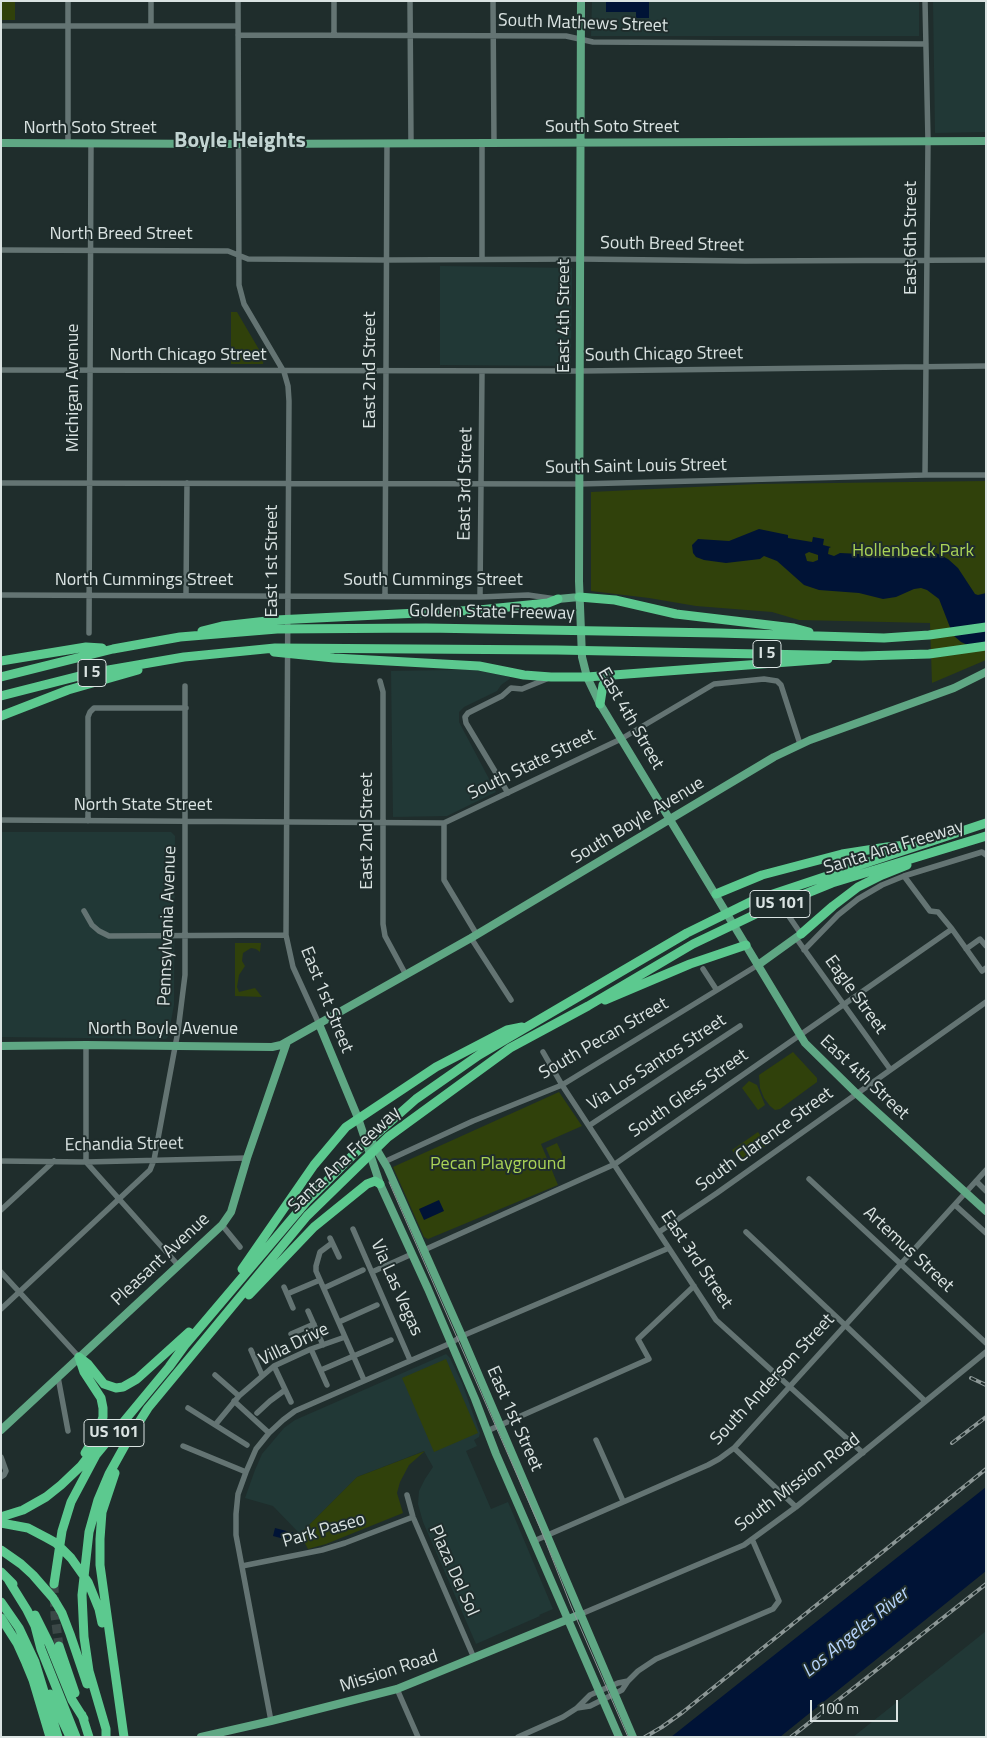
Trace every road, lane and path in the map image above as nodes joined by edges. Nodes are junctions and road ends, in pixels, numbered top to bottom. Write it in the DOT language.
graph roads {
  1 [pos="68,1"];
  2 [pos="151,1"];
  3 [pos="238,1"];
  4 [pos="334,1"];
  5 [pos="410,1"];
  6 [pos="493,1"];
  7 [pos="581,1"];
  8 [pos="925,1"];
  9 [pos="1,26"];
  10 [pos="68,26"];
  11 [pos="151,26"];
  12 [pos="238,26"];
  13 [pos="238,35"];
  14 [pos="334,35"];
  15 [pos="410,36"];
  16 [pos="492,36"];
  17 [pos="581,39"];
  18 [pos="926,44"];
  19 [pos="928,141"];
  20 [pos="986,141"];
  21 [pos="1,143"];
  22 [pos="68,143"];
  23 [pos="91,143"];
  24 [pos="387,143"];
  25 [pos="411,143"];
  26 [pos="581,143"];
  27 [pos="238,144"];
  28 [pos="482,144"];
  29 [pos="494,144"];
  30 [pos="1,250"];
  31 [pos="90,250"];
  32 [pos="239,255"];
  33 [pos="482,259"];
  34 [pos="580,259"];
  35 [pos="386,260"];
  36 [pos="986,260"];
  37 [pos="927,261"];
  38 [pos="986,366"];
  39 [pos="926,367"];
  40 [pos="1,370"];
  41 [pos="90,370"];
  42 [pos="386,371"];
  43 [pos="580,371"];
  44 [pos="284,372"];
  45 [pos="482,372"];
  46 [pos="925,475"];
  47 [pos="986,475"];
  48 [pos="1,483"];
  49 [pos="89,483"];
  50 [pos="187,483"];
  51 [pos="288,484"];
  52 [pos="385,484"];
  53 [pos="481,484"];
  54 [pos="579,484"];
  55 [pos="1,595"];
  56 [pos="186,595"];
  57 [pos="89,596"];
  58 [pos="287,596"];
  59 [pos="385,596"];
  60 [pos="480,597"];
  61 [pos="579,597"];
  62 [pos="558,599"];
  63 [pos="298,623"];
  64 [pos="986,627"];
  65 [pos="88,633"];
  66 [pos="819,635"];
  67 [pos="986,646"];
  68 [pos="113,649"];
  69 [pos="297,651"];
  70 [pos="862,656"];
  71 [pos="184,657"];
  72 [pos="1,661"];
  73 [pos="986,672"];
  74 [pos="612,675"];
  75 [pos="1,677"];
  76 [pos="551,677"];
  77 [pos="587,677"];
  78 [pos="380,681"];
  79 [pos="185,686"];
  80 [pos="1,696"];
  81 [pos="600,704"];
  82 [pos="186,708"];
  83 [pos="1,716"];
  84 [pos="621,739"];
  85 [pos="800,744"];
  86 [pos="508,793"];
  87 [pos="670,818"];
  88 [pos="1,820"];
  89 [pos="88,821"];
  90 [pos="186,821"];
  91 [pos="286,821"];
  92 [pos="383,823"];
  93 [pos="986,823"];
  94 [pos="444,824"];
  95 [pos="986,836"];
  96 [pos="920,844"];
  97 [pos="986,855"];
  98 [pos="904,876"];
  99 [pos="718,897"];
  100 [pos="84,911"];
  101 [pos="788,915"];
  102 [pos="952,929"];
  103 [pos="184,935"];
  104 [pos="286,935"];
  105 [pos="474,936"];
  106 [pos="799,936"];
  107 [pos="744,942"];
  108 [pos="986,946"];
  109 [pos="966,949"];
  110 [pos="804,950"];
  111 [pos="758,965"];
  112 [pos="986,968"];
  113 [pos="703,969"];
  114 [pos="406,975"];
  115 [pos="716,989"];
  116 [pos="511,1000"];
  117 [pos="986,1002"];
  118 [pos="843,1005"];
  119 [pos="588,1006"];
  120 [pos="319,1024"];
  121 [pos="532,1024"];
  122 [pos="740,1026"];
  123 [pos="800,1034"];
  124 [pos="287,1042"];
  125 [pos="86,1045"];
  126 [pos="1,1046"];
  127 [pos="175,1047"];
  128 [pos="543,1052"];
  129 [pos="890,1069"];
  130 [pos="562,1085"];
  131 [pos="856,1093"];
  132 [pos="358,1118"];
  133 [pos="590,1125"];
  134 [pos="246,1158"];
  135 [pos="1,1160"];
  136 [pos="154,1160"];
  137 [pos="54,1161"];
  138 [pos="86,1162"];
  139 [pos="384,1162"];
  140 [pos="616,1164"];
  141 [pos="986,1170"];
  142 [pos="809,1179"];
  143 [pos="976,1182"];
  144 [pos="380,1184"];
  145 [pos="986,1191"];
  146 [pos="966,1192"];
  147 [pos="119,1200"];
  148 [pos="954,1205"];
  149 [pos="1,1210"];
  150 [pos="986,1211"];
  151 [pos="222,1224"];
  152 [pos="353,1229"];
  153 [pos="659,1232"];
  154 [pos="746,1232"];
  155 [pos="986,1233"];
  156 [pos="240,1247"];
  157 [pos="669,1248"];
  158 [pos="424,1250"];
  159 [pos="412,1254"];
  160 [pos="339,1257"];
  161 [pos="901,1264"];
  162 [pos="178,1265"];
  163 [pos="363,1270"];
  164 [pos="1,1272"];
  165 [pos="372,1272"];
  166 [pos="320,1280"];
  167 [pos="694,1286"];
  168 [pos="284,1287"];
  169 [pos="324,1288"];
  170 [pos="231,1289"];
  171 [pos="19,1292"];
  172 [pos="287,1294"];
  173 [pos="377,1305"];
  174 [pos="293,1308"];
  175 [pos="1,1309"];
  176 [pos="308,1311"];
  177 [pos="228,1313"];
  178 [pos="338,1322"];
  179 [pos="314,1324"];
  180 [pos="202,1325"];
  181 [pos="845,1325"];
  182 [pos="291,1334"];
  183 [pos="462,1336"];
  184 [pos="345,1337"];
  185 [pos="391,1340"];
  186 [pos="451,1342"];
  187 [pos="986,1343"];
  188 [pos="185,1344"];
  189 [pos="323,1345"];
  190 [pos="311,1349"];
  191 [pos="251,1350"];
  192 [pos="986,1352"];
  193 [pos="354,1356"];
  194 [pos="79,1357"];
  195 [pos="410,1360"];
  196 [pos="274,1366"];
  197 [pos="320,1370"];
  198 [pos="216,1375"];
  199 [pos="262,1375"];
  200 [pos="58,1377"];
  201 [pos="364,1380"];
  202 [pos="327,1386"];
  203 [pos="789,1387"];
  204 [pos="285,1390"];
  205 [pos="238,1396"];
  206 [pos="234,1401"];
  207 [pos="291,1402"];
  208 [pos="925,1402"];
  209 [pos="188,1408"];
  210 [pos="257,1413"];
  211 [pos="215,1425"];
  212 [pos="500,1425"];
  213 [pos="1,1430"];
  214 [pos="68,1431"];
  215 [pos="487,1431"];
  216 [pos="269,1433"];
  217 [pos="129,1438"];
  218 [pos="596,1440"];
  219 [pos="247,1445"];
  220 [pos="183,1446"];
  221 [pos="734,1448"];
  222 [pos="863,1453"];
  223 [pos="1,1457"];
  224 [pos="246,1472"];
  225 [pos="1,1476"];
  226 [pos="61,1486"];
  227 [pos="407,1495"];
  228 [pos="623,1502"];
  229 [pos="796,1507"];
  230 [pos="1,1517"];
  231 [pos="413,1517"];
  232 [pos="1,1523"];
  233 [pos="548,1535"];
  234 [pos="752,1539"];
  235 [pos="534,1541"];
  236 [pos="1,1550"];
  237 [pos="242,1566"];
  238 [pos="1,1572"];
  239 [pos="9,1581"];
  240 [pos="54,1584"];
  241 [pos="1,1602"];
  242 [pos="580,1614"];
  243 [pos="1,1618"];
  244 [pos="567,1619"];
  245 [pos="59,1646"];
  246 [pos="474,1658"];
  247 [pos="37,1678"];
  248 [pos="628,1681"];
  249 [pos="397,1689"];
  250 [pos="117,1694"];
  251 [pos="577,1708"];
  252 [pos="84,1719"];
  253 [pos="271,1721"];
  254 [pos="88,1732"];
  255 [pos="50,1737"];
  256 [pos="58,1737"];
  257 [pos="70,1737"];
  258 [pos="76,1737"];
  259 [pos="106,1737"];
  260 [pos="124,1737"];
  261 [pos="200,1737"];
  262 [pos="418,1737"];
  263 [pos="518,1737"];
  264 [pos="619,1737"];
  265 [pos="633,1737"];
  1 -- 10 [label="street"];
  2 -- 11 [label="street"];
  3 -- 12 [label="street, East 1st Street"];
  4 -- 14 [label="street"];
  5 -- 15 [label="street"];
  6 -- 16 [label="street"];
  7 -- 17 [label="main road, East 4th Street"];
  8 -- 18 [label="street, East 6th Street"];
  9 -- 10 [label="street"];
  10 -- 11 [label="street"];
  10 -- 22 [label="street"];
  11 -- 12 [label="street"];
  12 -- 13 [label="street, East 1st Street"];
  13 -- 14 [label="street, South Mathews Street"];
  13 -- 27 [label="street, East 1st Street"];
  14 -- 15 [label="street, South Mathews Street"];
  15 -- 16 [label="street, South Mathews Street"];
  15 -- 25 [label="street"];
  16 -- 17 [label="street, South Mathews Street"];
  16 -- 29 [label="street"];
  17 -- 18 [label="street, South Mathews Street"];
  17 -- 26 [label="main road, East 4th Street"];
  18 -- 19 [label="street, East 6th Street"];
  19 -- 20 [label="main road, South Soto Street"];
  19 -- 26 [label="main road, South Soto Street"];
  19 -- 37 [label="street, East 6th Street"];
  21 -- 22 [label="main road, North Soto Street"];
  22 -- 23 [label="main road, North Soto Street"];
  23 -- 27 [label="main road, North Soto Street"];
  23 -- 31 [label="street, Michigan Avenue"];
  24 -- 25 [label="main road, South Soto Street"];
  24 -- 27 [label="main road, South Soto Street"];
  24 -- 35 [label="street, East 2nd Street"];
  25 -- 28 [label="main road, South Soto Street"];
  26 -- 29 [label="main road, South Soto Street"];
  26 -- 34 [label="main road, East 4th Street"];
  27 -- 32 [label="street, East 1st Street"];
  28 -- 29 [label="main road, South Soto Street"];
  28 -- 33 [label="street"];
  30 -- 31 [label="street, North Breed Street"];
  31 -- 32 [label="street, North Breed Street"];
  31 -- 41 [label="street, Michigan Avenue"];
  32 -- 35 [label="street, South Breed Street"];
  32 -- 44 [label="street, East 1st Street"];
  33 -- 34 [label="street, South Breed Street"];
  33 -- 35 [label="street, South Breed Street"];
  34 -- 37 [label="street, South Breed Street"];
  34 -- 43 [label="main road, East 4th Street"];
  35 -- 42 [label="street, East 2nd Street"];
  36 -- 37 [label="street, South Breed Street"];
  37 -- 39 [label="street, East 6th Street"];
  38 -- 39 [label="street, South Chicago Street"];
  39 -- 43 [label="street, South Chicago Street"];
  39 -- 46 [label="street, East 6th Street"];
  40 -- 41 [label="street, North Chicago Street"];
  41 -- 44 [label="street, North Chicago Street"];
  41 -- 49 [label="street, Michigan Avenue"];
  42 -- 44 [label="street, South Chicago Street"];
  42 -- 45 [label="street, South Chicago Street"];
  42 -- 52 [label="street, East 2nd Street"];
  43 -- 45 [label="street, South Chicago Street"];
  43 -- 54 [label="main road, East 4th Street"];
  44 -- 51 [label="street, East 1st Street"];
  45 -- 53 [label="street, East 3rd Street"];
  46 -- 47 [label="street, South Saint Louis Street"];
  46 -- 54 [label="street, South Saint Louis Street"];
  48 -- 49 [label="street, South Saint Louis Street"];
  49 -- 50 [label="street, South Saint Louis Street"];
  49 -- 57 [label="street, Michigan Avenue"];
  50 -- 51 [label="street, South Saint Louis Street"];
  50 -- 56 [label="street"];
  51 -- 52 [label="street, South Saint Louis Street"];
  51 -- 58 [label="street, East 1st Street"];
  52 -- 53 [label="street, South Saint Louis Street"];
  52 -- 59 [label="street, East 2nd Street"];
  53 -- 54 [label="street, South Saint Louis Street"];
  53 -- 60 [label="street, East 3rd Street"];
  54 -- 61 [label="main road, East 4th Street"];
  55 -- 57 [label="street, North Cummings Street"];
  56 -- 57 [label="street, North Cummings Street"];
  56 -- 58 [label="street, North Cummings Street"];
  57 -- 65 [label="street, Michigan Avenue"];
  58 -- 59 [label="street, South Cummings Street"];
  58 -- 91 [label="street, East 1st Street"];
  59 -- 60 [label="street, South Cummings Street"];
  60 -- 62 [label="street, South Cummings Street"];
  61 -- 62 [label="main road, South Cummings Street"];
  61 -- 66 [label="highway"];
  61 -- 77 [label="main road, East 4th Street"];
  62 -- 63 [label="highway"];
  63 -- 66 [label="highway, Golden State Freeway / I 5"];
  63 -- 68 [label="highway, Golden State Freeway / I 5"];
  64 -- 66 [label="highway, Golden State Freeway / I 5"];
  67 -- 70 [label="highway, Golden State Freeway / I 5"];
  68 -- 72 [label="highway"];
  68 -- 75 [label="highway, Golden State Freeway / I 5"];
  69 -- 70 [label="highway, Golden State Freeway / I 5"];
  69 -- 71 [label="highway, Golden State Freeway / I 5"];
  69 -- 76 [label="highway"];
  70 -- 74 [label="highway"];
  71 -- 80 [label="highway, Golden State Freeway / I 5"];
  71 -- 83 [label="highway"];
  73 -- 85 [label="main road, South Boyle Avenue"];
  74 -- 77 [label="highway"];
  74 -- 81 [label="highway"];
  76 -- 77 [label="highway"];
  76 -- 86 [label="street"];
  77 -- 81 [label="main road, East 4th Street"];
  78 -- 92 [label="street, East 2nd Street"];
  79 -- 82 [label="street, Pennsylvania Avenue"];
  81 -- 84 [label="main road, East 4th Street"];
  82 -- 89 [label="street"];
  82 -- 90 [label="street, Pennsylvania Avenue"];
  84 -- 85 [label="street, South State Street"];
  84 -- 86 [label="street, South State Street"];
  84 -- 87 [label="main road, East 4th Street"];
  85 -- 87 [label="main road, South Boyle Avenue"];
  86 -- 94 [label="street, South State Street"];
  87 -- 99 [label="main road, East 4th Street"];
  87 -- 105 [label="main road, South Boyle Avenue"];
  88 -- 89 [label="street, North State Street"];
  89 -- 90 [label="street, North State Street"];
  90 -- 91 [label="street, North State Street"];
  90 -- 103 [label="street, Pennsylvania Avenue"];
  91 -- 92 [label="street, South State Street"];
  91 -- 104 [label="street, East 1st Street"];
  92 -- 94 [label="street, South State Street"];
  92 -- 114 [label="street, East 2nd Street"];
  93 -- 96 [label="highway, Santa Ana Freeway / US 101"];
  94 -- 105 [label="street"];
  95 -- 106 [label="highway"];
  95 -- 119 [label="highway, Santa Ana Freeway / US 101"];
  96 -- 99 [label="highway"];
  96 -- 121 [label="highway, Santa Ana Freeway / US 101"];
  97 -- 98 [label="street"];
  98 -- 102 [label="street"];
  98 -- 110 [label="street"];
  99 -- 107 [label="main road, East 4th Street"];
  100 -- 103 [label="street"];
  101 -- 106 [label="street, Eagle Street"];
  102 -- 109 [label="street"];
  102 -- 118 [label="street, South Gless Street"];
  103 -- 104 [label="street"];
  103 -- 127 [label="street, Pennsylvania Avenue"];
  104 -- 120 [label="street, East 1st Street"];
  105 -- 114 [label="main road, South Boyle Avenue"];
  105 -- 116 [label="street"];
  106 -- 110 [label="street, Eagle Street"];
  106 -- 111 [label="main road, South Pecan Street"];
  107 -- 111 [label="main road, East 4th Street"];
  107 -- 119 [label="highway"];
  108 -- 109 [label="street"];
  109 -- 112 [label="street"];
  110 -- 118 [label="street, Eagle Street"];
  111 -- 115 [label="street, South Pecan Street"];
  111 -- 123 [label="main road, East 4th Street"];
  113 -- 115 [label="street"];
  114 -- 120 [label="main road, South Boyle Avenue"];
  115 -- 130 [label="street, South Pecan Street"];
  117 -- 129 [label="street, South Clarence Street"];
  118 -- 123 [label="street, South Gless Street"];
  118 -- 129 [label="street, Eagle Street"];
  119 -- 177 [label="highway, Santa Ana Freeway / US 101"];
  120 -- 124 [label="main road, North Boyle Avenue"];
  120 -- 132 [label="main road, East 1st Street"];
  121 -- 132 [label="highway"];
  121 -- 170 [label="highway, Santa Ana Freeway / US 101"];
  122 -- 133 [label="street, Via Los Santos Street"];
  123 -- 131 [label="main road, East 4th Street"];
  123 -- 140 [label="street, South Gless Street"];
  124 -- 127 [label="main road, North Boyle Avenue"];
  124 -- 134 [label="main road, Pleasant Avenue"];
  125 -- 126 [label="main road, North Boyle Avenue"];
  125 -- 127 [label="main road, North Boyle Avenue"];
  125 -- 138 [label="street"];
  127 -- 136 [label="street, Pennsylvania Avenue"];
  128 -- 130 [label="street, East 3rd Street"];
  129 -- 131 [label="street, South Clarence Street"];
  130 -- 133 [label="street, East 3rd Street"];
  130 -- 139 [label="street, South Pecan Street"];
  131 -- 146 [label="main road, East 4th Street"];
  131 -- 153 [label="street, South Clarence Street"];
  132 -- 139 [label="main road, East 1st Street"];
  132 -- 144 [label="main road, East 1st Street"];
  132 -- 170 [label="highway"];
  133 -- 140 [label="street, East 3rd Street"];
  134 -- 136 [label="street, Echandia Street"];
  134 -- 151 [label="main road, Pleasant Avenue"];
  135 -- 137 [label="street, Echandia Street"];
  136 -- 138 [label="street, Echandia Street"];
  136 -- 147 [label="street, Pennsylvania Avenue"];
  137 -- 138 [label="street, Echandia Street"];
  137 -- 149 [label="street"];
  138 -- 147 [label="street"];
  139 -- 158 [label="main road, East 1st Street"];
  140 -- 153 [label="street, East 3rd Street"];
  140 -- 158 [label="street, South Gless Street"];
  141 -- 143 [label="street, South Anderson Street"];
  142 -- 161 [label="street, Artemus Street"];
  143 -- 145 [label="street"];
  143 -- 146 [label="street, South Anderson Street"];
  144 -- 159 [label="main road, East 1st Street"];
  144 -- 177 [label="highway"];
  146 -- 148 [label="street, South Anderson Street"];
  146 -- 150 [label="main road, East 4th Street"];
  147 -- 162 [label="street"];
  147 -- 171 [label="street, Pennsylvania Avenue"];
  148 -- 155 [label="street"];
  148 -- 161 [label="street, South Anderson Street"];
  151 -- 156 [label="street"];
  151 -- 162 [label="main road, Pleasant Avenue"];
  152 -- 165 [label="street, Via Las Vegas"];
  153 -- 157 [label="street, East 3rd Street"];
  154 -- 181 [label="street"];
  157 -- 167 [label="street, East 3rd Street"];
  157 -- 183 [label="street"];
  158 -- 183 [label="main road, East 1st Street"];
  159 -- 165 [label="street"];
  159 -- 186 [label="main road, East 1st Street"];
  160 -- 166 [label="street"];
  161 -- 181 [label="street, South Anderson Street"];
  161 -- 187 [label="street, Artemus Street"];
  162 -- 194 [label="main road, Pleasant Avenue"];
  163 -- 169 [label="street"];
  164 -- 171 [label="street"];
  165 -- 195 [label="street, Via Las Vegas"];
  166 -- 169 [label="street"];
  166 -- 172 [label="street"];
  167 -- 203 [label="street, East 3rd Street"];
  167 -- 212 [label="street"];
  168 -- 172 [label="street"];
  169 -- 178 [label="street"];
  170 -- 180 [label="highway, Santa Ana Freeway / US 101"];
  171 -- 175 [label="street, Pennsylvania Avenue"];
  171 -- 194 [label="street"];
  172 -- 174 [label="street"];
  173 -- 178 [label="street"];
  176 -- 179 [label="street"];
  177 -- 217 [label="highway, Santa Ana Freeway / US 101"];
  178 -- 184 [label="street"];
  179 -- 182 [label="street"];
  179 -- 189 [label="street"];
  180 -- 188 [label="highway, Santa Ana Freeway / US 101"];
  180 -- 194 [label="highway"];
  181 -- 203 [label="street, South Anderson Street"];
  181 -- 208 [label="street"];
  183 -- 186 [label="street"];
  183 -- 212 [label="main road, East 1st Street"];
  184 -- 189 [label="street, Villa Drive"];
  184 -- 193 [label="street"];
  185 -- 193 [label="street"];
  186 -- 195 [label="street"];
  186 -- 215 [label="main road, East 1st Street"];
  188 -- 226 [label="highway"];
  188 -- 240 [label="highway, Santa Ana Freeway / US 101"];
  189 -- 190 [label="street, Villa Drive"];
  190 -- 196 [label="street, Villa Drive"];
  190 -- 197 [label="street"];
  191 -- 199 [label="street"];
  192 -- 208 [label="street, South Mission Road"];
  193 -- 197 [label="street"];
  193 -- 201 [label="street"];
  194 -- 200 [label="main road, Pleasant Avenue"];
  194 -- 226 [label="highway"];
  195 -- 201 [label="street"];
  196 -- 199 [label="street, Villa Drive"];
  196 -- 204 [label="street"];
  197 -- 202 [label="street"];
  198 -- 205 [label="street"];
  199 -- 205 [label="street, Villa Drive"];
  200 -- 213 [label="main road, Pleasant Avenue"];
  200 -- 214 [label="street"];
  201 -- 216 [label="street"];
  203 -- 221 [label="street, South Anderson Street"];
  203 -- 222 [label="street, East 3rd Street"];
  204 -- 207 [label="street"];
  204 -- 210 [label="street"];
  205 -- 206 [label="street, Villa Drive"];
  206 -- 211 [label="street, Villa Drive"];
  206 -- 216 [label="street"];
  208 -- 222 [label="street, South Mission Road"];
  209 -- 211 [label="street"];
  211 -- 219 [label="street"];
  212 -- 215 [label="street"];
  212 -- 233 [label="main road, East 1st Street"];
  215 -- 235 [label="main road, East 1st Street"];
  216 -- 224 [label="street"];
  217 -- 250 [label="highway"];
  217 -- 259 [label="highway, Santa Ana Freeway / US 101"];
  218 -- 228 [label="street"];
  220 -- 224 [label="street"];
  221 -- 228 [label="street, South Anderson Street"];
  221 -- 229 [label="street"];
  222 -- 229 [label="street, South Mission Road"];
  223 -- 225 [label="street"];
  224 -- 237 [label="street"];
  226 -- 230 [label="highway"];
  227 -- 231 [label="street, Plaza Del Sol"];
  228 -- 233 [label="street, South Anderson Street"];
  229 -- 234 [label="street, South Mission Road"];
  231 -- 237 [label="street, Park Paseo"];
  231 -- 246 [label="street, Plaza Del Sol"];
  232 -- 250 [label="highway"];
  233 -- 235 [label="street, South Anderson Street"];
  233 -- 242 [label="main road, East 1st Street"];
  234 -- 242 [label="street, South Mission Road"];
  234 -- 248 [label="street"];
  235 -- 244 [label="main road, East 1st Street"];
  236 -- 259 [label="highway"];
  237 -- 253 [label="street"];
  238 -- 239 [label="highway"];
  239 -- 252 [label="highway"];
  239 -- 258 [label="highway"];
  241 -- 247 [label="highway"];
  242 -- 244 [label="main road, Mission Road"];
  242 -- 265 [label="main road, East 1st Street"];
  243 -- 247 [label="highway"];
  244 -- 246 [label="main road, Mission Road"];
  244 -- 264 [label="main road, East 1st Street"];
  245 -- 252 [label="highway"];
  246 -- 249 [label="main road, Mission Road"];
  247 -- 255 [label="highway"];
  247 -- 256 [label="highway"];
  247 -- 257 [label="highway"];
  248 -- 251 [label="street"];
  248 -- 251 [label="street"];
  249 -- 253 [label="main road, Mission Road"];
  249 -- 262 [label="street"];
  250 -- 260 [label="highway"];
  251 -- 263 [label="street"];
  252 -- 254 [label="highway"];
  253 -- 261 [label="main road, Mission Road"];
}
